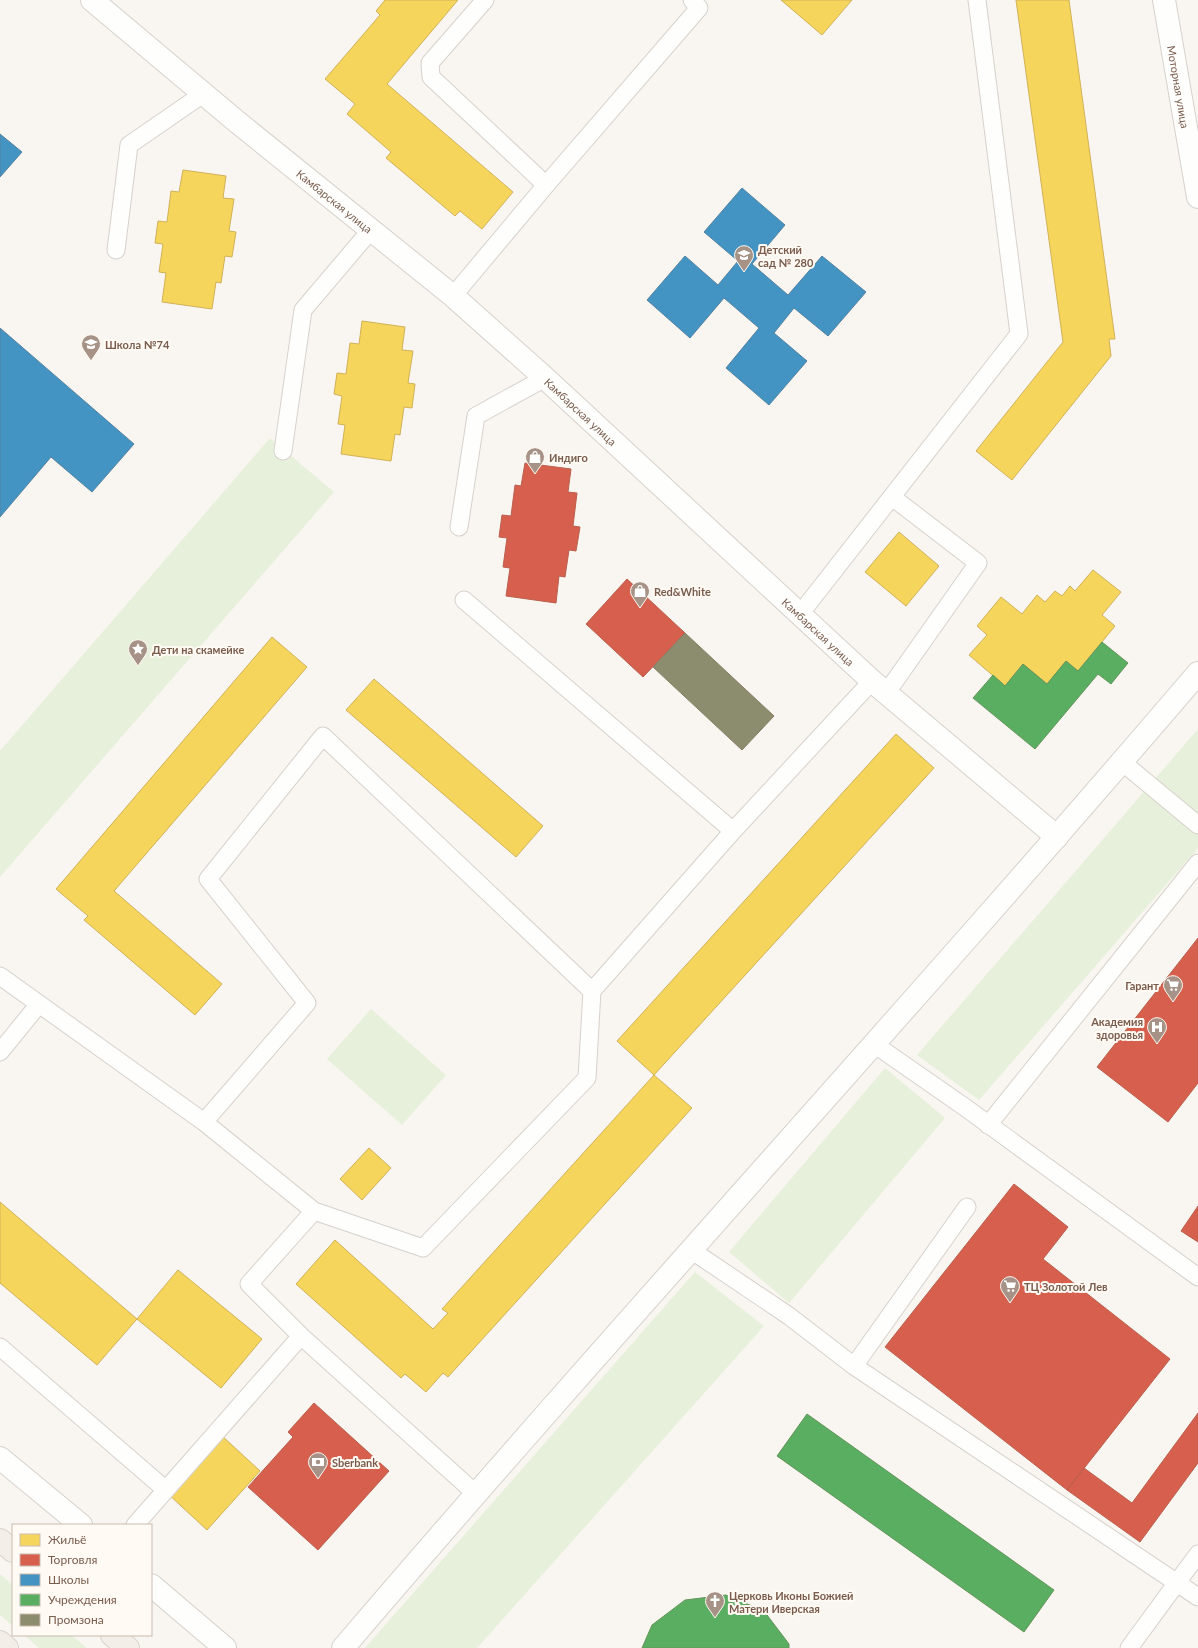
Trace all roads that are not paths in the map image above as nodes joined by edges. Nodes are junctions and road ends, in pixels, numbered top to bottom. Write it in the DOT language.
graph roads {
  1 [pos="92,0"];
  2 [pos="485,0"];
  3 [pos="692,0"];
  4 [pos="977,0"];
  5 [pos="1164,0"];
  6 [pos="203,94"];
  7 [pos="546,184"];
  8 [pos="1198,197"];
  9 [pos="370,231"];
  10 [pos="116,250"];
  11 [pos="453,296"];
  12 [pos="545,378"];
  13 [pos="283,451"];
  14 [pos="892,497"];
  15 [pos="459,527"];
  16 [pos="464,600"];
  17 [pos="800,614"];
  18 [pos="1198,673"];
  19 [pos="880,686"];
  20 [pos="1122,762"];
  21 [pos="1198,825"];
  22 [pos="733,832"];
  23 [pos="1057,837"];
  24 [pos="1198,863"];
  25 [pos="0,976"];
  26 [pos="592,991"];
  27 [pos="39,1004"];
  28 [pos="874,1044"];
  29 [pos="0,1052"];
  30 [pos="204,1122"];
  31 [pos="988,1126"];
  32 [pos="967,1207"];
  33 [pos="314,1212"];
  34 [pos="691,1250"];
  35 [pos="1198,1277"];
  36 [pos="301,1336"];
  37 [pos="0,1347"];
  38 [pos="854,1366"];
  39 [pos="0,1458"];
  40 [pos="166,1490"];
  41 [pos="475,1493"];
  42 [pos="80,1524"];
  43 [pos="136,1524"];
  44 [pos="0,1540"];
  45 [pos="12,1550"];
  46 [pos="1198,1554"];
  47 [pos="1176,1582"];
  48 [pos="152,1586"];
  49 [pos="1198,1597"];
  50 [pos="113,1636"];
  51 [pos="0,1642"];
  52 [pos="8,1648"];
  53 [pos="128,1648"];
  54 [pos="225,1648"];
  55 [pos="343,1648"];
  56 [pos="1129,1648"];
  1 -- 6 [label="street, Камбарская улица"];
  2 -- 7 [label="lane"];
  3 -- 7 [label="lane"];
  4 -- 14 [label="lane"];
  5 -- 8 [label="street, Моторная улица"];
  6 -- 9 [label="street, Камбарская улица"];
  6 -- 10 [label="lane"];
  7 -- 11 [label="lane"];
  9 -- 11 [label="street, Камбарская улица"];
  9 -- 13 [label="lane"];
  11 -- 12 [label="street, Камбарская улица"];
  12 -- 15 [label="lane"];
  12 -- 17 [label="street, Камбарская улица"];
  14 -- 17 [label="lane"];
  14 -- 19 [label="lane"];
  16 -- 22 [label="lane"];
  17 -- 19 [label="street, Камбарская улица"];
  18 -- 20 [label="street"];
  19 -- 22 [label="lane"];
  19 -- 23 [label="street, Камбарская улица"];
  20 -- 21 [label="lane"];
  20 -- 23 [label="street"];
  22 -- 26 [label="lane"];
  23 -- 28 [label="street"];
  24 -- 31 [label="lane"];
  25 -- 27 [label="lane"];
  26 -- 30 [label="lane"];
  26 -- 33 [label="lane"];
  27 -- 29 [label="lane"];
  27 -- 30 [label="lane"];
  28 -- 31 [label="lane"];
  28 -- 34 [label="street"];
  30 -- 33 [label="lane"];
  31 -- 35 [label="lane"];
  32 -- 38 [label="lane"];
  33 -- 36 [label="lane"];
  34 -- 38 [label="lane"];
  34 -- 41 [label="street"];
  36 -- 40 [label="lane"];
  36 -- 41 [label="lane"];
  37 -- 40 [label="lane"];
  38 -- 47 [label="lane"];
  39 -- 42 [label="street"];
  40 -- 43 [label="lane"];
  41 -- 55 [label="street"];
  44 -- 45 [label="main road"];
  46 -- 47 [label="lane"];
  47 -- 49 [label="lane"];
  47 -- 56 [label="lane"];
  48 -- 54 [label="street"];
  50 -- 53 [label="main road"];
  51 -- 52 [label="main road"];
}
